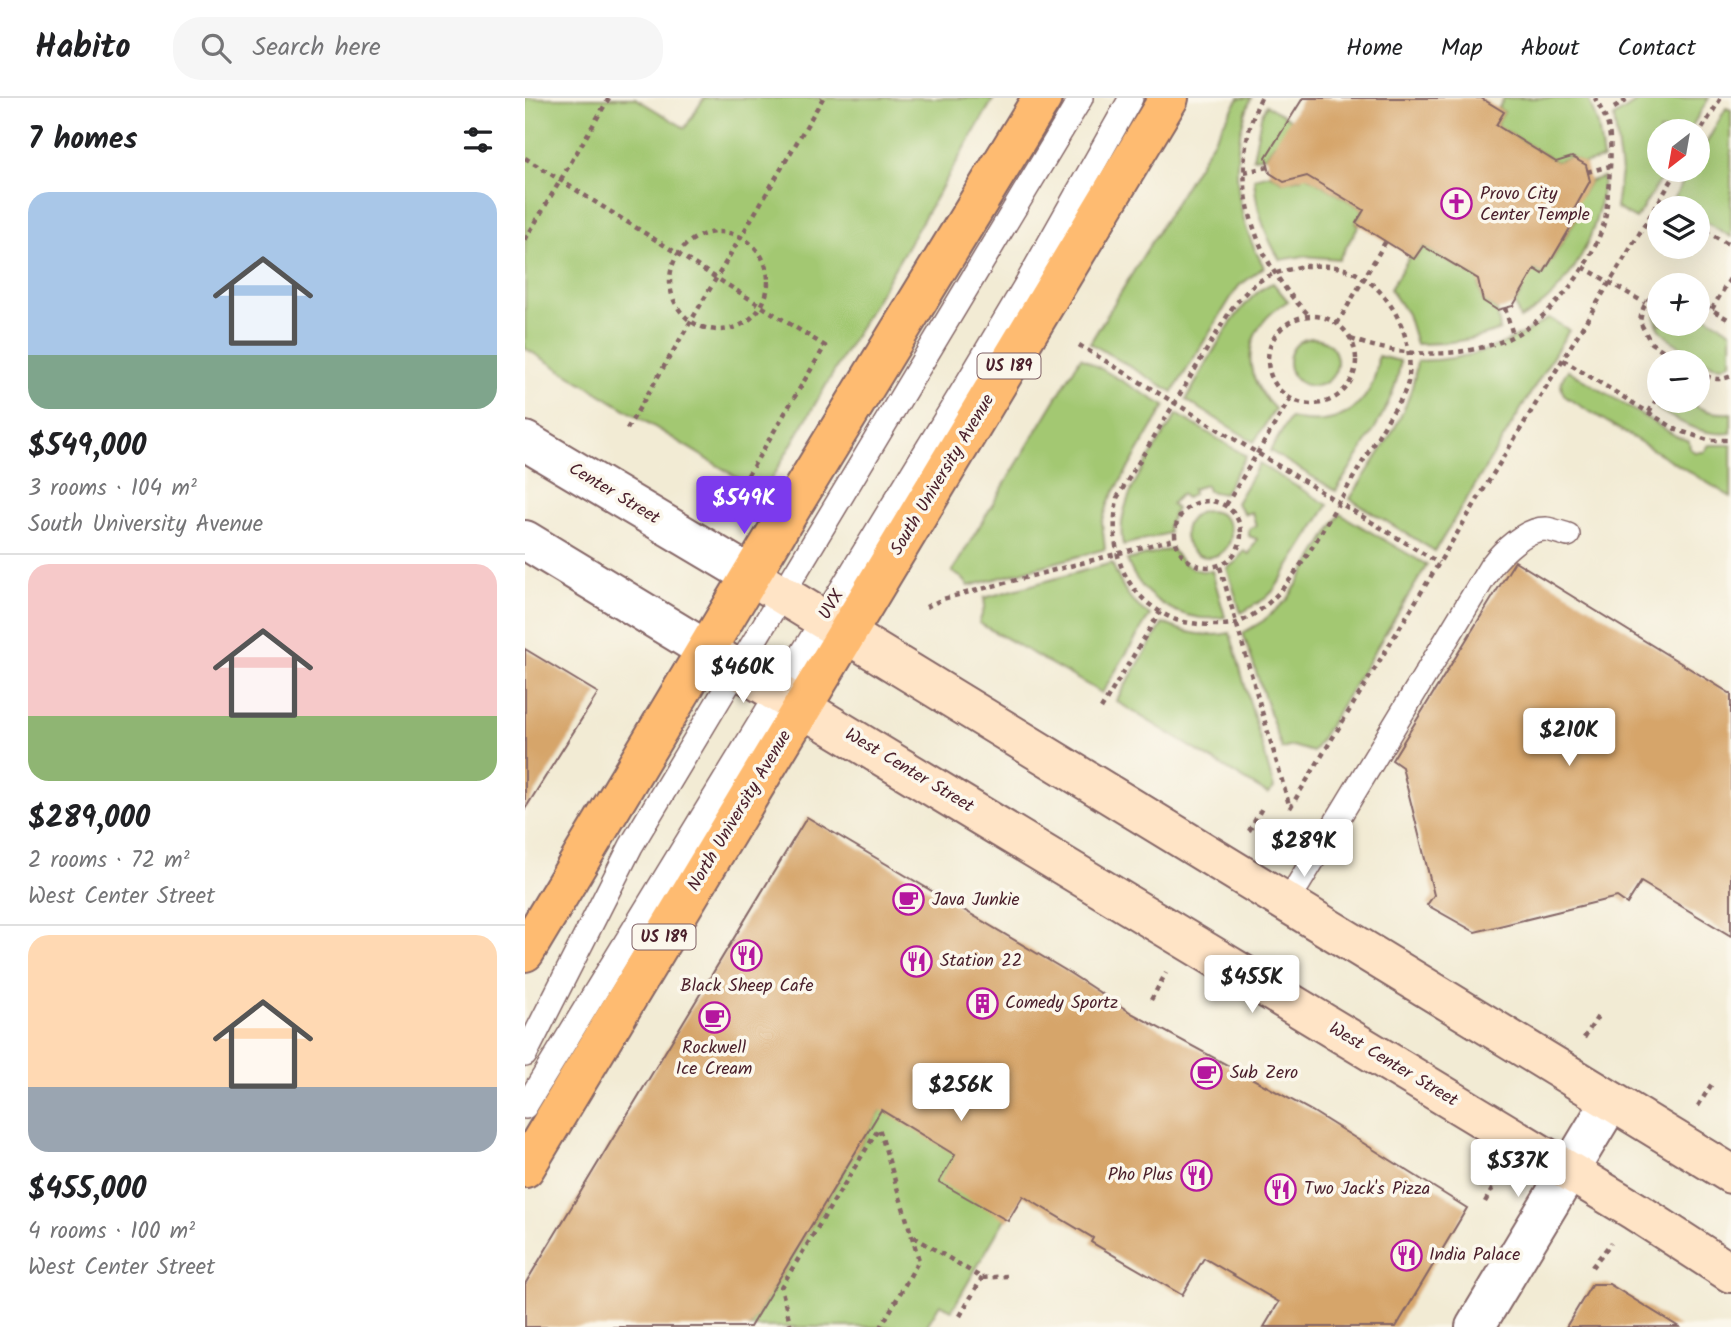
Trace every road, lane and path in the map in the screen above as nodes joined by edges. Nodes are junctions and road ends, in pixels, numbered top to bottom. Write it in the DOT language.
graph roads {
  1 [pos="609,98"];
  2 [pos="823,98"];
  3 [pos="1042,98"];
  4 [pos="1081,98"];
  5 [pos="1131,98"];
  6 [pos="1169,98"];
  7 [pos="1261,98"];
  8 [pos="1595,98"];
  9 [pos="1630,98"];
  10 [pos="1720,98"];
  11 [pos="1614,108"];
  12 [pos="1708,119"];
  13 [pos="525,158"];
  14 [pos="1611,166"];
  15 [pos="1269,167"];
  16 [pos="1244,172"];
  17 [pos="1587,172"];
  18 [pos="560,180"];
  19 [pos="1647,222"];
  20 [pos="1710,234"];
  21 [pos="741,237"];
  22 [pos="525,240"];
  23 [pos="1386,241"];
  24 [pos="1731,246"];
  25 [pos="678,253"];
  26 [pos="1583,267"];
  27 [pos="1275,273"];
  28 [pos="717,277"];
  29 [pos="1731,277"];
  30 [pos="1364,278"];
  31 [pos="1611,283"];
  32 [pos="1647,300"];
  33 [pos="1645,303"];
  34 [pos="761,306"];
  35 [pos="1505,308"];
  36 [pos="1712,309"];
  37 [pos="1311,316"];
  38 [pos="1731,321"];
  39 [pos="690,323"];
  40 [pos="1337,324"];
  41 [pos="1513,335"];
  42 [pos="1351,339"];
  43 [pos="1079,345"];
  44 [pos="1662,350"];
  45 [pos="1410,354"];
  46 [pos="1563,360"];
  47 [pos="1731,376"];
  48 [pos="1710,378"];
  49 [pos="1290,399"];
  50 [pos="1174,403"];
  51 [pos="1647,411"];
  52 [pos="1651,413"];
  53 [pos="627,429"];
  54 [pos="1731,440"];
  55 [pos="525,441"];
  56 [pos="1256,454"];
  57 [pos="736,495"];
  58 [pos="1338,503"];
  59 [pos="1226,505"];
  60 [pos="1568,536"];
  61 [pos="1174,539"];
  62 [pos="525,540"];
  63 [pos="1116,553"];
  64 [pos="1439,564"];
  65 [pos="1220,567"];
  66 [pos="766,584"];
  67 [pos="926,607"];
  68 [pos="1160,612"];
  69 [pos="1236,624"];
  70 [pos="835,626"];
  71 [pos="722,659"];
  72 [pos="825,671"];
  73 [pos="791,700"];
  74 [pos="1101,709"];
  75 [pos="1262,808"];
  76 [pos="1245,838"];
  77 [pos="1287,903"];
  78 [pos="525,952"];
  79 [pos="1168,969"];
  80 [pos="1151,1000"];
  81 [pos="1600,1013"];
  82 [pos="1580,1045"];
  83 [pos="525,1055"];
  84 [pos="1713,1082"];
  85 [pos="1611,1101"];
  86 [pos="525,1107"];
  87 [pos="1694,1113"];
  88 [pos="525,1168"];
  89 [pos="1570,1172"];
  90 [pos="1501,1174"];
  91 [pos="1731,1174"];
  92 [pos="1485,1202"];
  93 [pos="913,1237"];
  94 [pos="1615,1238"];
  95 [pos="1592,1267"];
  96 [pos="1731,1273"];
  97 [pos="1007,1276"];
  98 [pos="982,1279"];
  99 [pos="960,1316"];
  100 [pos="791,1327"];
  101 [pos="881,1327"];
  102 [pos="1475,1327"];
  1 -- 18 [label="path"];
  2 -- 21 [label="path"];
  3 -- 66 [label="highway"];
  4 -- 66 [label="lane"];
  5 -- 70 [label="lane, UVX"];
  6 -- 70 [label="highway, South University Avenue / US 189"];
  7 -- 16 [label="path"];
  8 -- 14 [label="path"];
  9 -- 11 [label="path"];
  10 -- 12 [label="path"];
  13 -- 18 [label="path"];
  14 -- 17 [label="path"];
  14 -- 26 [label="path"];
  15 -- 16 [label="path"];
  16 -- 27 [label="path"];
  18 -- 22 [label="path"];
  18 -- 25 [label="path"];
  19 -- 31 [label="path"];
  20 -- 24 [label="path"];
  21 -- 25 [label="path"];
  21 -- 28 [label="path"];
  21 -- 34 [label="path"];
  23 -- 30 [label="path"];
  25 -- 28 [label="path"];
  25 -- 39 [label="path"];
  26 -- 31 [label="path"];
  26 -- 41 [label="path"];
  27 -- 30 [label="path"];
  27 -- 37 [label="path"];
  27 -- 50 [label="path"];
  28 -- 34 [label="path"];
  28 -- 39 [label="path"];
  29 -- 36 [label="path"];
  30 -- 40 [label="path"];
  30 -- 45 [label="path"];
  31 -- 33 [label="path"];
  31 -- 46 [label="path"];
  32 -- 33 [label="path"];
  33 -- 44 [label="path"];
  34 -- 39 [label="path"];
  34 -- 57 [label="path"];
  35 -- 41 [label="path"];
  36 -- 38 [label="path"];
  37 -- 40 [label="path"];
  37 -- 49 [label="path"];
  39 -- 53 [label="path"];
  40 -- 42 [label="path"];
  41 -- 45 [label="path"];
  42 -- 45 [label="path"];
  42 -- 49 [label="path"];
  43 -- 50 [label="path"];
  45 -- 58 [label="path"];
  46 -- 51 [label="path"];
  46 -- 64 [label="path"];
  47 -- 48 [label="path"];
  49 -- 56 [label="path"];
  50 -- 56 [label="path"];
  50 -- 63 [label="path"];
  52 -- 54 [label="path"];
  55 -- 66 [label="street, Center Street"];
  56 -- 58 [label="path"];
  56 -- 59 [label="path"];
  58 -- 64 [label="path"];
  58 -- 69 [label="path"];
  59 -- 61 [label="path"];
  59 -- 65 [label="path"];
  60 -- 77 [label="lane"];
  61 -- 63 [label="path"];
  61 -- 65 [label="path"];
  62 -- 71 [label="street"];
  63 -- 67 [label="path"];
  63 -- 68 [label="path"];
  64 -- 69 [label="path"];
  65 -- 69 [label="path"];
  66 -- 70 [label="main road, Center Street"];
  66 -- 71 [label="lane"];
  66 -- 71 [label="highway"];
  68 -- 69 [label="path"];
  68 -- 74 [label="path"];
  70 -- 72 [label="highway, South University Avenue / US 189"];
  70 -- 73 [label="lane, UVX"];
  70 -- 77 [label="main road"];
  71 -- 73 [label="main road"];
  71 -- 78 [label="highway"];
  71 -- 83 [label="lane"];
  72 -- 73 [label="highway, North University Avenue / US 189"];
  73 -- 86 [label="lane, UVX"];
  73 -- 88 [label="highway, North University Avenue / US 189"];
  73 -- 89 [label="main road, West Center Street"];
  75 -- 76 [label="path"];
  77 -- 85 [label="main road"];
  79 -- 80 [label="path"];
  81 -- 82 [label="path"];
  84 -- 87 [label="path"];
  85 -- 89 [label="street"];
  85 -- 91 [label="main road"];
  89 -- 96 [label="main road, West Center Street"];
  89 -- 102 [label="street"];
  90 -- 92 [label="path"];
  93 -- 98 [label="path"];
  93 -- 100 [label="path"];
  93 -- 101 [label="path"];
  94 -- 95 [label="path"];
  97 -- 98 [label="path"];
  98 -- 99 [label="path"];
}
